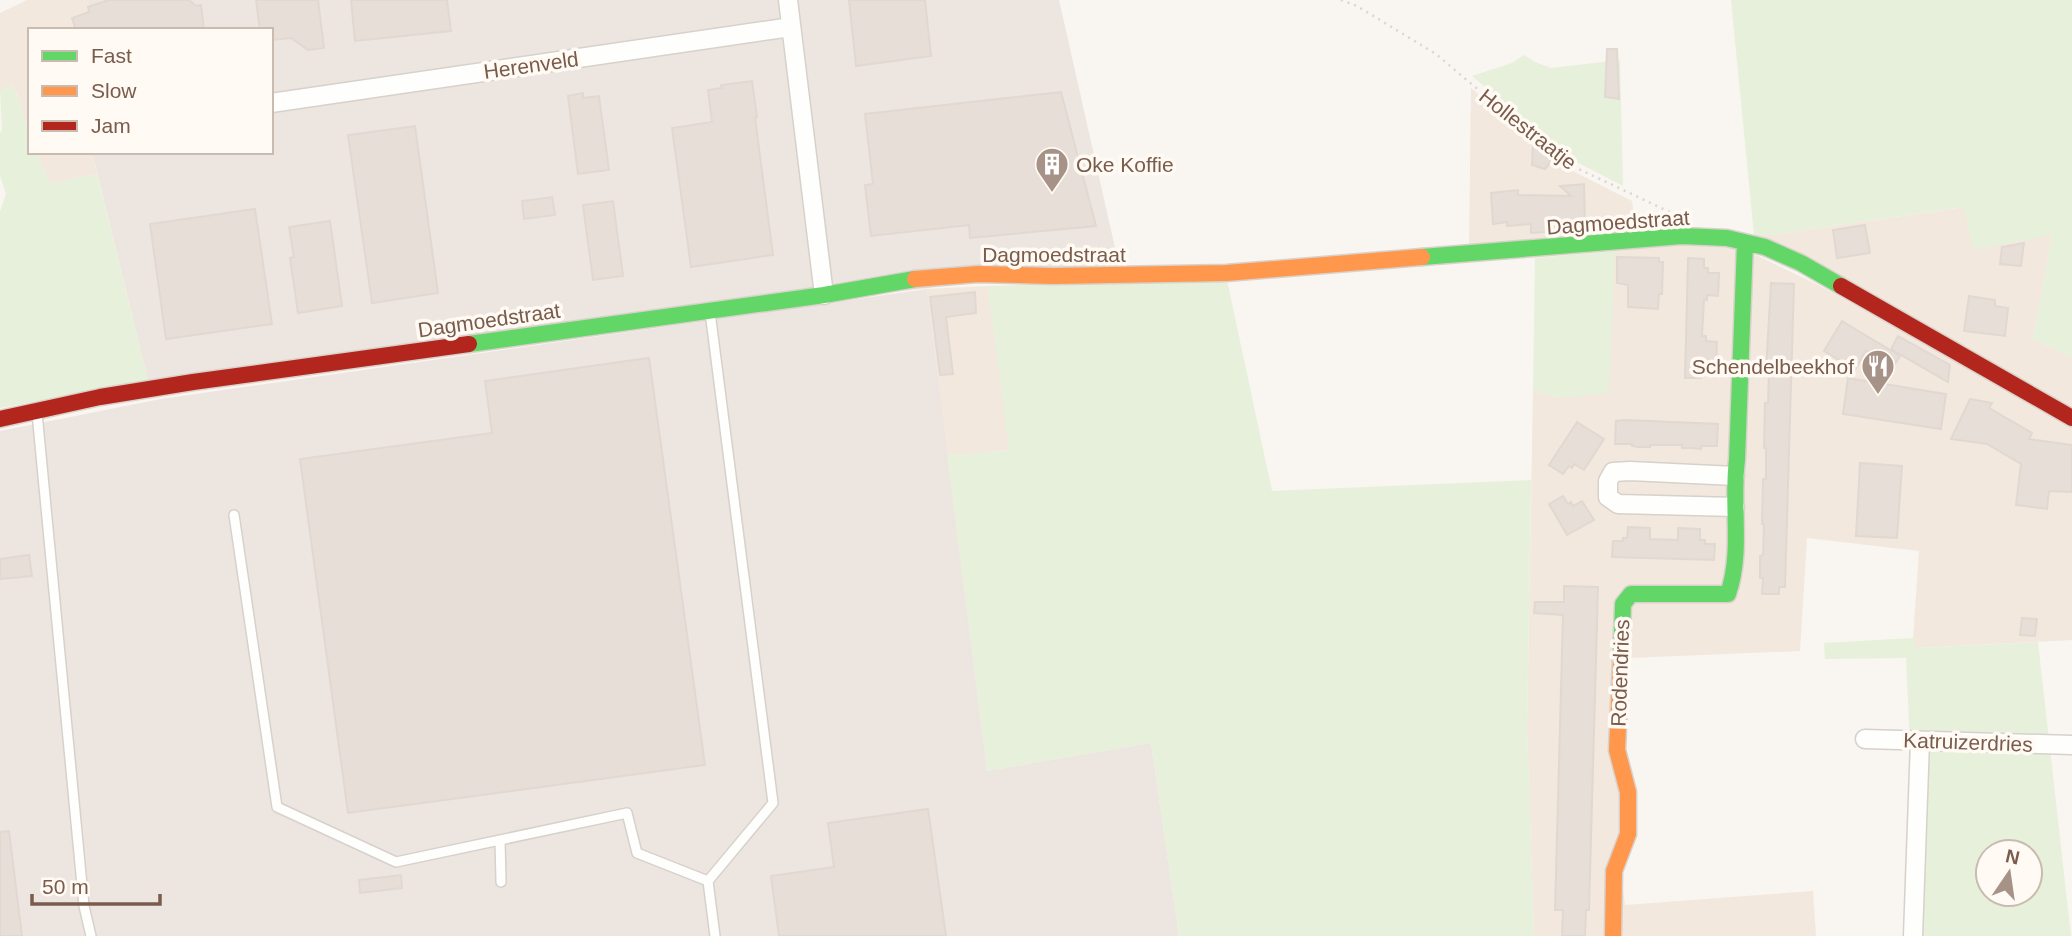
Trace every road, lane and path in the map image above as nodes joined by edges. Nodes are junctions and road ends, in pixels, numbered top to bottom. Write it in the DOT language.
graph roads {
  1 [pos="788,0"];
  2 [pos="1341,0"];
  3 [pos="791,27"];
  4 [pos="273,103"];
  5 [pos="1682,218"];
  6 [pos="1745,243"];
  7 [pos="824,295"];
  8 [pos="710,310"];
  9 [pos="37,411"];
  10 [pos="2072,418"];
  11 [pos="0,419"];
  12 [pos="1735,476"];
  13 [pos="1735,507"];
  14 [pos="234,515"];
  15 [pos="1865,739"];
  16 [pos="1920,741"];
  17 [pos="2072,745"];
  18 [pos="500,840"];
  19 [pos="500,881"];
  20 [pos="708,881"];
  21 [pos="91,936"];
  22 [pos="715,936"];
  23 [pos="1613,936"];
  24 [pos="1913,936"];
  1 -- 3 [label="street"];
  2 -- 5 [label="path, Hollestraatje"];
  3 -- 4 [label="street, Herenveld"];
  3 -- 7 [label="street"];
  6 -- 7 [label="street, Dagmoedstraat"];
  6 -- 10 [label="street, Dagmoedstraat"];
  6 -- 12 [label="street, Rodendries"];
  7 -- 8 [label="street, Dagmoedstraat"];
  8 -- 9 [label="street, Dagmoedstraat"];
  8 -- 20 [label="lane"];
  9 -- 11 [label="street, Dagmoedstraat"];
  9 -- 21 [label="lane"];
  12 -- 13 [label="street, Rodendries"];
  12 -- 13 [label="street"];
  13 -- 23 [label="street, Rodendries"];
  14 -- 18 [label="lane"];
  15 -- 16 [label="street, Katruizerdries"];
  16 -- 17 [label="street, Katruizerdries"];
  16 -- 24 [label="street"];
  18 -- 19 [label="lane"];
  18 -- 20 [label="lane"];
  20 -- 22 [label="lane"];
}
